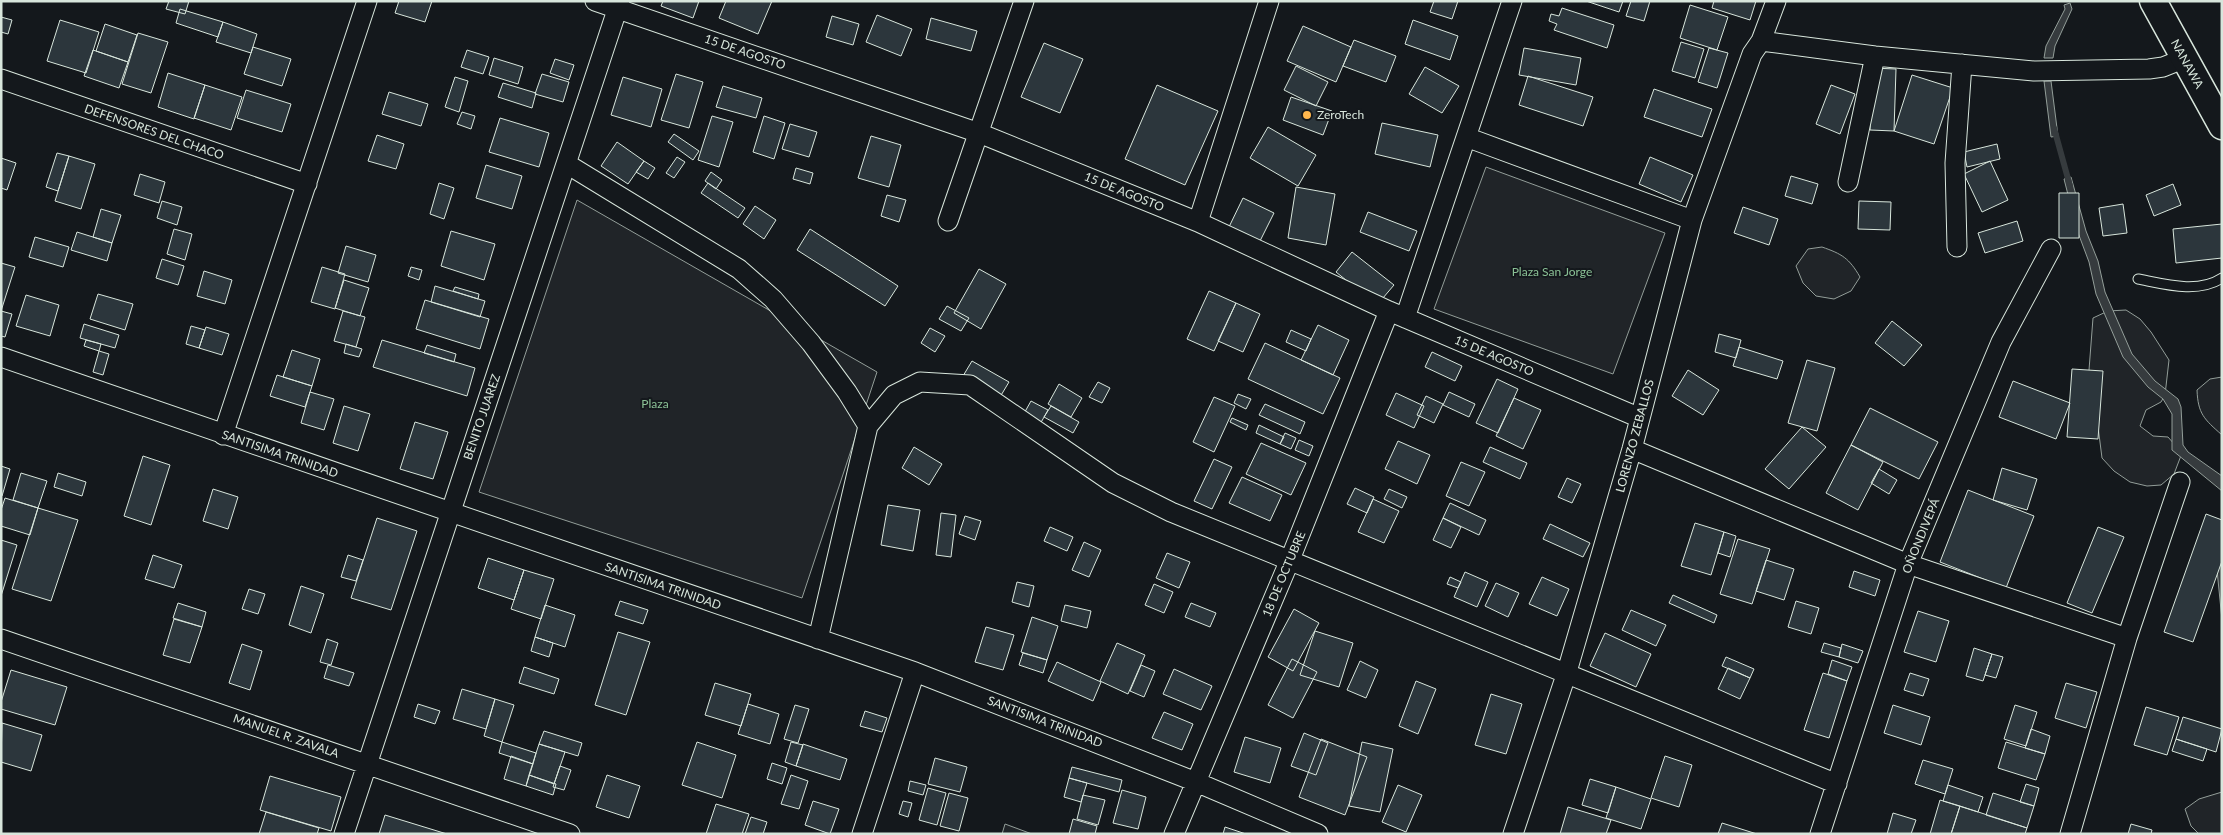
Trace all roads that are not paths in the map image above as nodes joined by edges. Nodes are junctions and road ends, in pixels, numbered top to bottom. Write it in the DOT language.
graph roads {
  1 [pos="367,1"];
  2 [pos="595,1"];
  3 [pos="1024,1"];
  4 [pos="1269,1"];
  5 [pos="1512,1"];
  6 [pos="1776,1"];
  7 [pos="2152,1"];
  8 [pos="619,5"];
  9 [pos="1760,41"];
  10 [pos="1875,56"];
  11 [pos="2183,59"];
  12 [pos="1962,64"];
  13 [pos="1,79"];
  14 [pos="2222,126"];
  15 [pos="978,132"];
  16 [pos="1466,137"];
  17 [pos="567,164"];
  18 [pos="1848,182"];
  19 [pos="307,184"];
  20 [pos="1692,220"];
  21 [pos="948,221"];
  22 [pos="1198,222"];
  23 [pos="1957,248"];
  24 [pos="2051,249"];
  25 [pos="2222,278"];
  26 [pos="2138,279"];
  27 [pos="1397,315"];
  28 [pos="1,357"];
  29 [pos="1640,418"];
  30 [pos="868,426"];
  31 [pos="223,435"];
  32 [pos="1632,449"];
  33 [pos="2180,482"];
  34 [pos="450,512"];
  35 [pos="1289,562"];
  36 [pos="1908,564"];
  37 [pos="2127,638"];
  38 [pos="1,639"];
  39 [pos="818,639"];
  40 [pos="915,672"];
  41 [pos="1566,675"];
  42 [pos="366,764"];
  43 [pos="1196,782"];
  44 [pos="1837,784"];
  45 [pos="344,834"];
  46 [pos="570,834"];
  47 [pos="862,834"];
  48 [pos="1174,834"];
  49 [pos="1318,834"];
  50 [pos="1512,834"];
  51 [pos="1820,834"];
  52 [pos="2070,834"];
  1 -- 19 [label="street"];
  2 -- 8 [label="street, 15 DE AGOSTO"];
  3 -- 15 [label="street"];
  4 -- 22 [label="street"];
  5 -- 16 [label="street, 18 DE OCTUBRE"];
  6 -- 9 [label="street, LORENZO ZEBALLOS"];
  7 -- 11 [label="main road, NANAWA"];
  8 -- 15 [label="street, 15 DE AGOSTO"];
  8 -- 17 [label="street, BENITO JUAREZ"];
  9 -- 10 [label="street"];
  9 -- 20 [label="street, LORENZO ZEBALLOS"];
  10 -- 12 [label="street"];
  10 -- 18 [label="street"];
  11 -- 12 [label="street"];
  11 -- 14 [label="main road, NANAWA"];
  12 -- 23 [label="street"];
  13 -- 19 [label="street, DEFENSORES DEL CHACO"];
  15 -- 21 [label="street"];
  15 -- 22 [label="street, 15 DE AGOSTO"];
  16 -- 20 [label="street"];
  16 -- 27 [label="street, 18 DE OCTUBRE"];
  17 -- 30 [label="street"];
  17 -- 34 [label="street, BENITO JUAREZ"];
  19 -- 31 [label="street"];
  20 -- 29 [label="street, LORENZO ZEBALLOS"];
  22 -- 27 [label="street, 15 DE AGOSTO"];
  24 -- 36 [label="street, OÑONDIVEPÁ"];
  25 -- 26 [label="lane"];
  27 -- 29 [label="street, 15 DE AGOSTO"];
  27 -- 35 [label="street, 18 DE OCTUBRE"];
  28 -- 31 [label="street, SANTISIMA TRINIDAD"];
  29 -- 32 [label="street, LORENZO ZEBALLOS"];
  30 -- 35 [label="street"];
  30 -- 39 [label="street"];
  31 -- 34 [label="street, SANTISIMA TRINIDAD"];
  32 -- 36 [label="street"];
  32 -- 41 [label="street, LORENZO ZEBALLOS"];
  33 -- 37 [label="street"];
  34 -- 39 [label="street, SANTISIMA TRINIDAD"];
  34 -- 42 [label="street, BENITO JUAREZ"];
  35 -- 41 [label="street"];
  35 -- 43 [label="street, 18 DE OCTUBRE"];
  36 -- 37 [label="street"];
  36 -- 44 [label="street, OÑONDIVEPÁ"];
  37 -- 52 [label="street"];
  38 -- 42 [label="street, MANUEL R. ZAVALA"];
  39 -- 40 [label="street, SANTISIMA TRINIDAD"];
  40 -- 43 [label="street, SANTISIMA TRINIDAD"];
  40 -- 47 [label="street"];
  41 -- 44 [label="street"];
  41 -- 50 [label="street, LORENZO ZEBALLOS"];
  42 -- 45 [label="street, BENITO JUAREZ"];
  42 -- 46 [label="street, MANUEL R. ZAVALA"];
  43 -- 48 [label="street, 18 DE OCTUBRE"];
  43 -- 49 [label="street, SANTISIMA TRINIDAD"];
  44 -- 51 [label="street, OÑONDIVEPÁ"];
}
